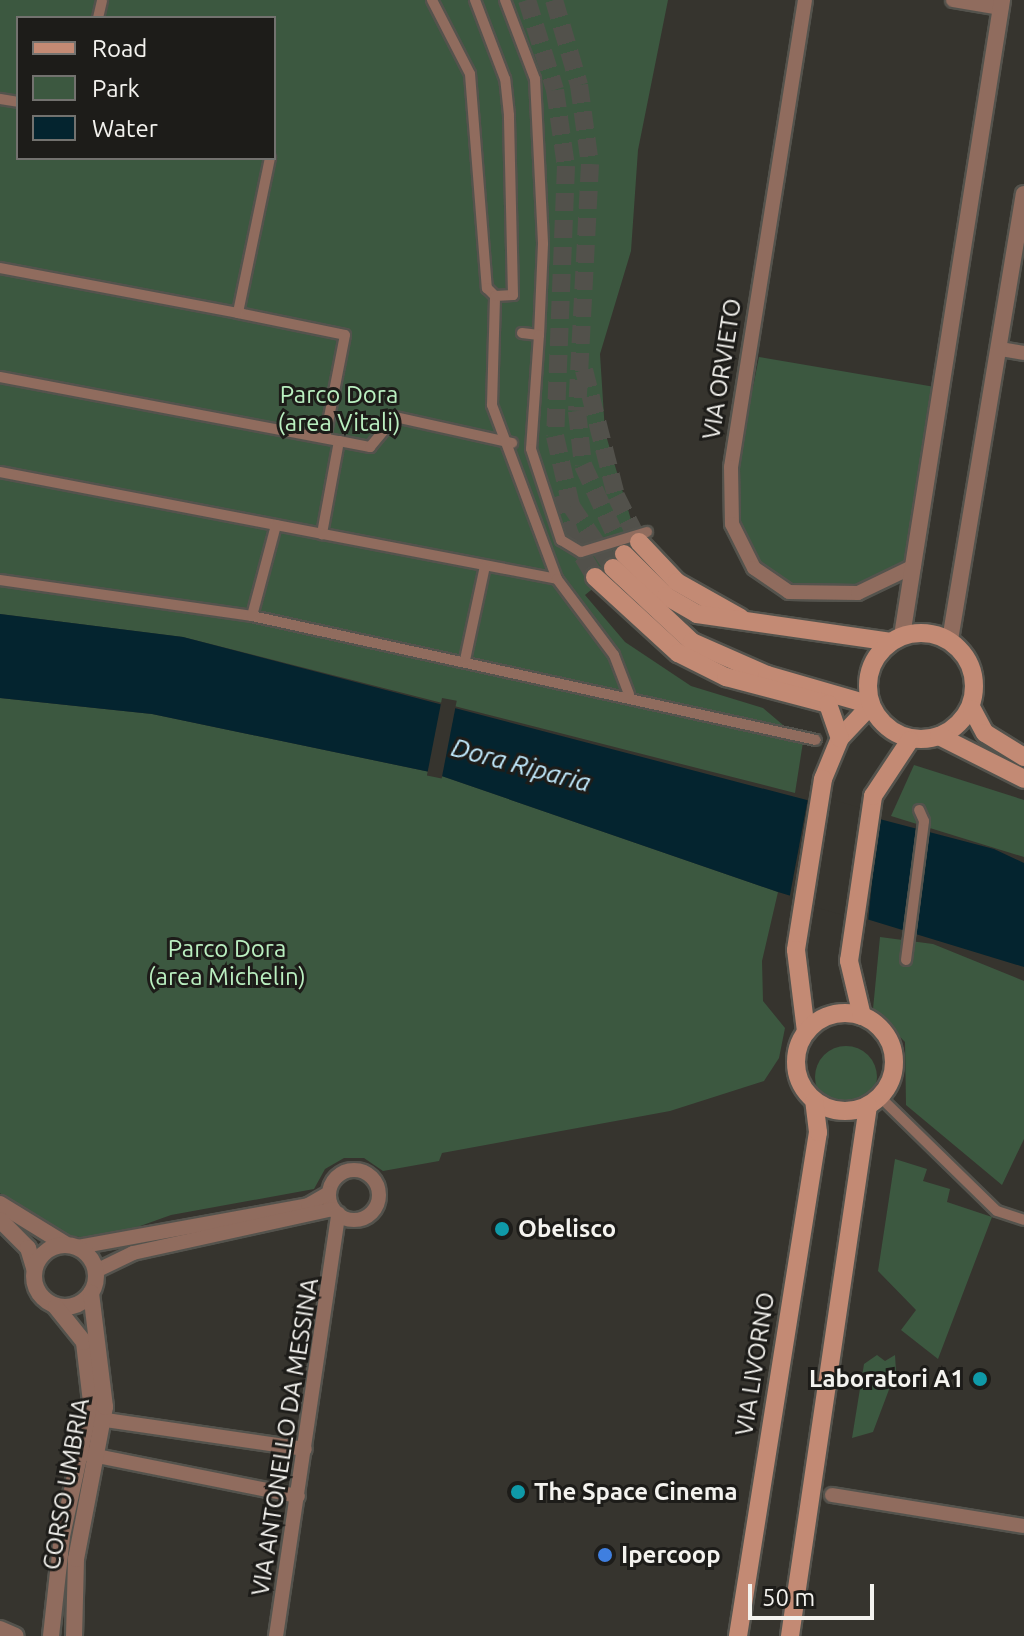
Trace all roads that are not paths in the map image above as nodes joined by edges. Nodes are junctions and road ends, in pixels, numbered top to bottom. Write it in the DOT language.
graph roads {
  1 [pos="432,0"];
  2 [pos="475,0"];
  3 [pos="505,0"];
  4 [pos="805,0"];
  5 [pos="953,0"];
  6 [pos="1001,4"];
  7 [pos="270,160"];
  8 [pos="1024,194"];
  9 [pos="0,268"];
  10 [pos="495,296"];
  11 [pos="238,313"];
  12 [pos="522,333"];
  13 [pos="539,335"];
  14 [pos="1001,349"];
  15 [pos="1024,353"];
  16 [pos="0,377"];
  17 [pos="325,438"];
  18 [pos="339,441"];
  19 [pos="512,443"];
  20 [pos="0,472"];
  21 [pos="276,525"];
  22 [pos="322,534"];
  23 [pos="631,549"];
  24 [pos="485,566"];
  25 [pos="914,566"];
  26 [pos="595,577"];
  27 [pos="557,579"];
  28 [pos="0,580"];
  29 [pos="252,616"];
  30 [pos="897,639"];
  31 [pos="950,640"];
  32 [pos="465,660"];
  33 [pos="629,694"];
  34 [pos="871,705"];
  35 [pos="972,709"];
  36 [pos="939,736"];
  37 [pos="840,738"];
  38 [pos="816,740"];
  39 [pos="910,740"];
  40 [pos="1024,757"];
  41 [pos="1024,779"];
  42 [pos="919,810"];
  43 [pos="906,960"];
  44 [pos="862,1016"];
  45 [pos="806,1031"];
  46 [pos="814,1101"];
  47 [pos="874,1102"];
  48 [pos="329,1193"];
  49 [pos="0,1204"];
  50 [pos="336,1212"];
  51 [pos="361,1219"];
  52 [pos="0,1220"];
  53 [pos="1024,1220"];
  54 [pos="337,1244"];
  55 [pos="72,1246"];
  56 [pos="34,1268"];
  57 [pos="96,1271"];
  58 [pos="91,1293"];
  59 [pos="56,1307"];
  60 [pos="98,1418"];
  61 [pos="305,1449"];
  62 [pos="90,1456"];
  63 [pos="832,1495"];
  64 [pos="298,1496"];
  65 [pos="1024,1526"];
  66 [pos="0,1629"];
  67 [pos="16,1636"];
  68 [pos="51,1636"];
  69 [pos="74,1636"];
  70 [pos="276,1636"];
  71 [pos="738,1636"];
  72 [pos="790,1636"];
  1 -- 10 [label="street"];
  2 -- 10 [label="street"];
  3 -- 13 [label="street"];
  4 -- 25 [label="street, VIA ORVIETO"];
  5 -- 6 [label="street"];
  6 -- 25 [label="street"];
  7 -- 11 [label="street"];
  8 -- 14 [label="street"];
  9 -- 11 [label="street"];
  10 -- 19 [label="street"];
  11 -- 17 [label="street"];
  12 -- 13 [label="street"];
  13 -- 23 [label="street"];
  14 -- 15 [label="street"];
  14 -- 31 [label="street"];
  16 -- 17 [label="street"];
  17 -- 18 [label="street"];
  18 -- 19 [label="street"];
  18 -- 22 [label="street"];
  19 -- 27 [label="street"];
  20 -- 21 [label="street"];
  21 -- 22 [label="street"];
  21 -- 29 [label="street"];
  22 -- 24 [label="street"];
  23 -- 30 [label="main road"];
  23 -- 34 [label="main road"];
  24 -- 27 [label="street"];
  24 -- 32 [label="street"];
  25 -- 30 [label="street"];
  26 -- 37 [label="main road"];
  27 -- 33 [label="street"];
  28 -- 29 [label="street"];
  29 -- 32 [label="street"];
  30 -- 31 [label="main road"];
  30 -- 34 [label="main road"];
  31 -- 35 [label="main road"];
  32 -- 33 [label="street"];
  33 -- 38 [label="street"];
  34 -- 37 [label="main road"];
  34 -- 39 [label="main road"];
  35 -- 36 [label="main road"];
  35 -- 40 [label="main road"];
  36 -- 39 [label="main road"];
  36 -- 41 [label="main road"];
  37 -- 45 [label="main road"];
  39 -- 44 [label="main road"];
  42 -- 43 [label="street"];
  44 -- 45 [label="main road"];
  44 -- 47 [label="main road"];
  45 -- 46 [label="main road"];
  46 -- 47 [label="main road"];
  46 -- 71 [label="main road, VIA LIVORNO"];
  47 -- 53 [label="street"];
  47 -- 72 [label="main road"];
  48 -- 50 [label="street"];
  48 -- 51 [label="street"];
  48 -- 55 [label="street"];
  49 -- 55 [label="street"];
  50 -- 51 [label="street"];
  50 -- 54 [label="street, VIA ANTONELLO DA MESSINA"];
  50 -- 57 [label="street"];
  51 -- 54 [label="street"];
  52 -- 56 [label="street"];
  54 -- 61 [label="street, VIA ANTONELLO DA MESSINA"];
  55 -- 56 [label="street"];
  55 -- 57 [label="street"];
  56 -- 59 [label="street"];
  57 -- 58 [label="street"];
  58 -- 59 [label="street"];
  58 -- 60 [label="street, CORSO UMBRIA"];
  59 -- 60 [label="street, CORSO UMBRIA"];
  60 -- 61 [label="street"];
  60 -- 62 [label="street, CORSO UMBRIA"];
  61 -- 64 [label="street, VIA ANTONELLO DA MESSINA"];
  62 -- 64 [label="street"];
  62 -- 68 [label="street, CORSO UMBRIA"];
  62 -- 69 [label="street, CORSO UMBRIA"];
  63 -- 65 [label="street"];
  64 -- 70 [label="street, VIA ANTONELLO DA MESSINA"];
  66 -- 67 [label="street"];
}
